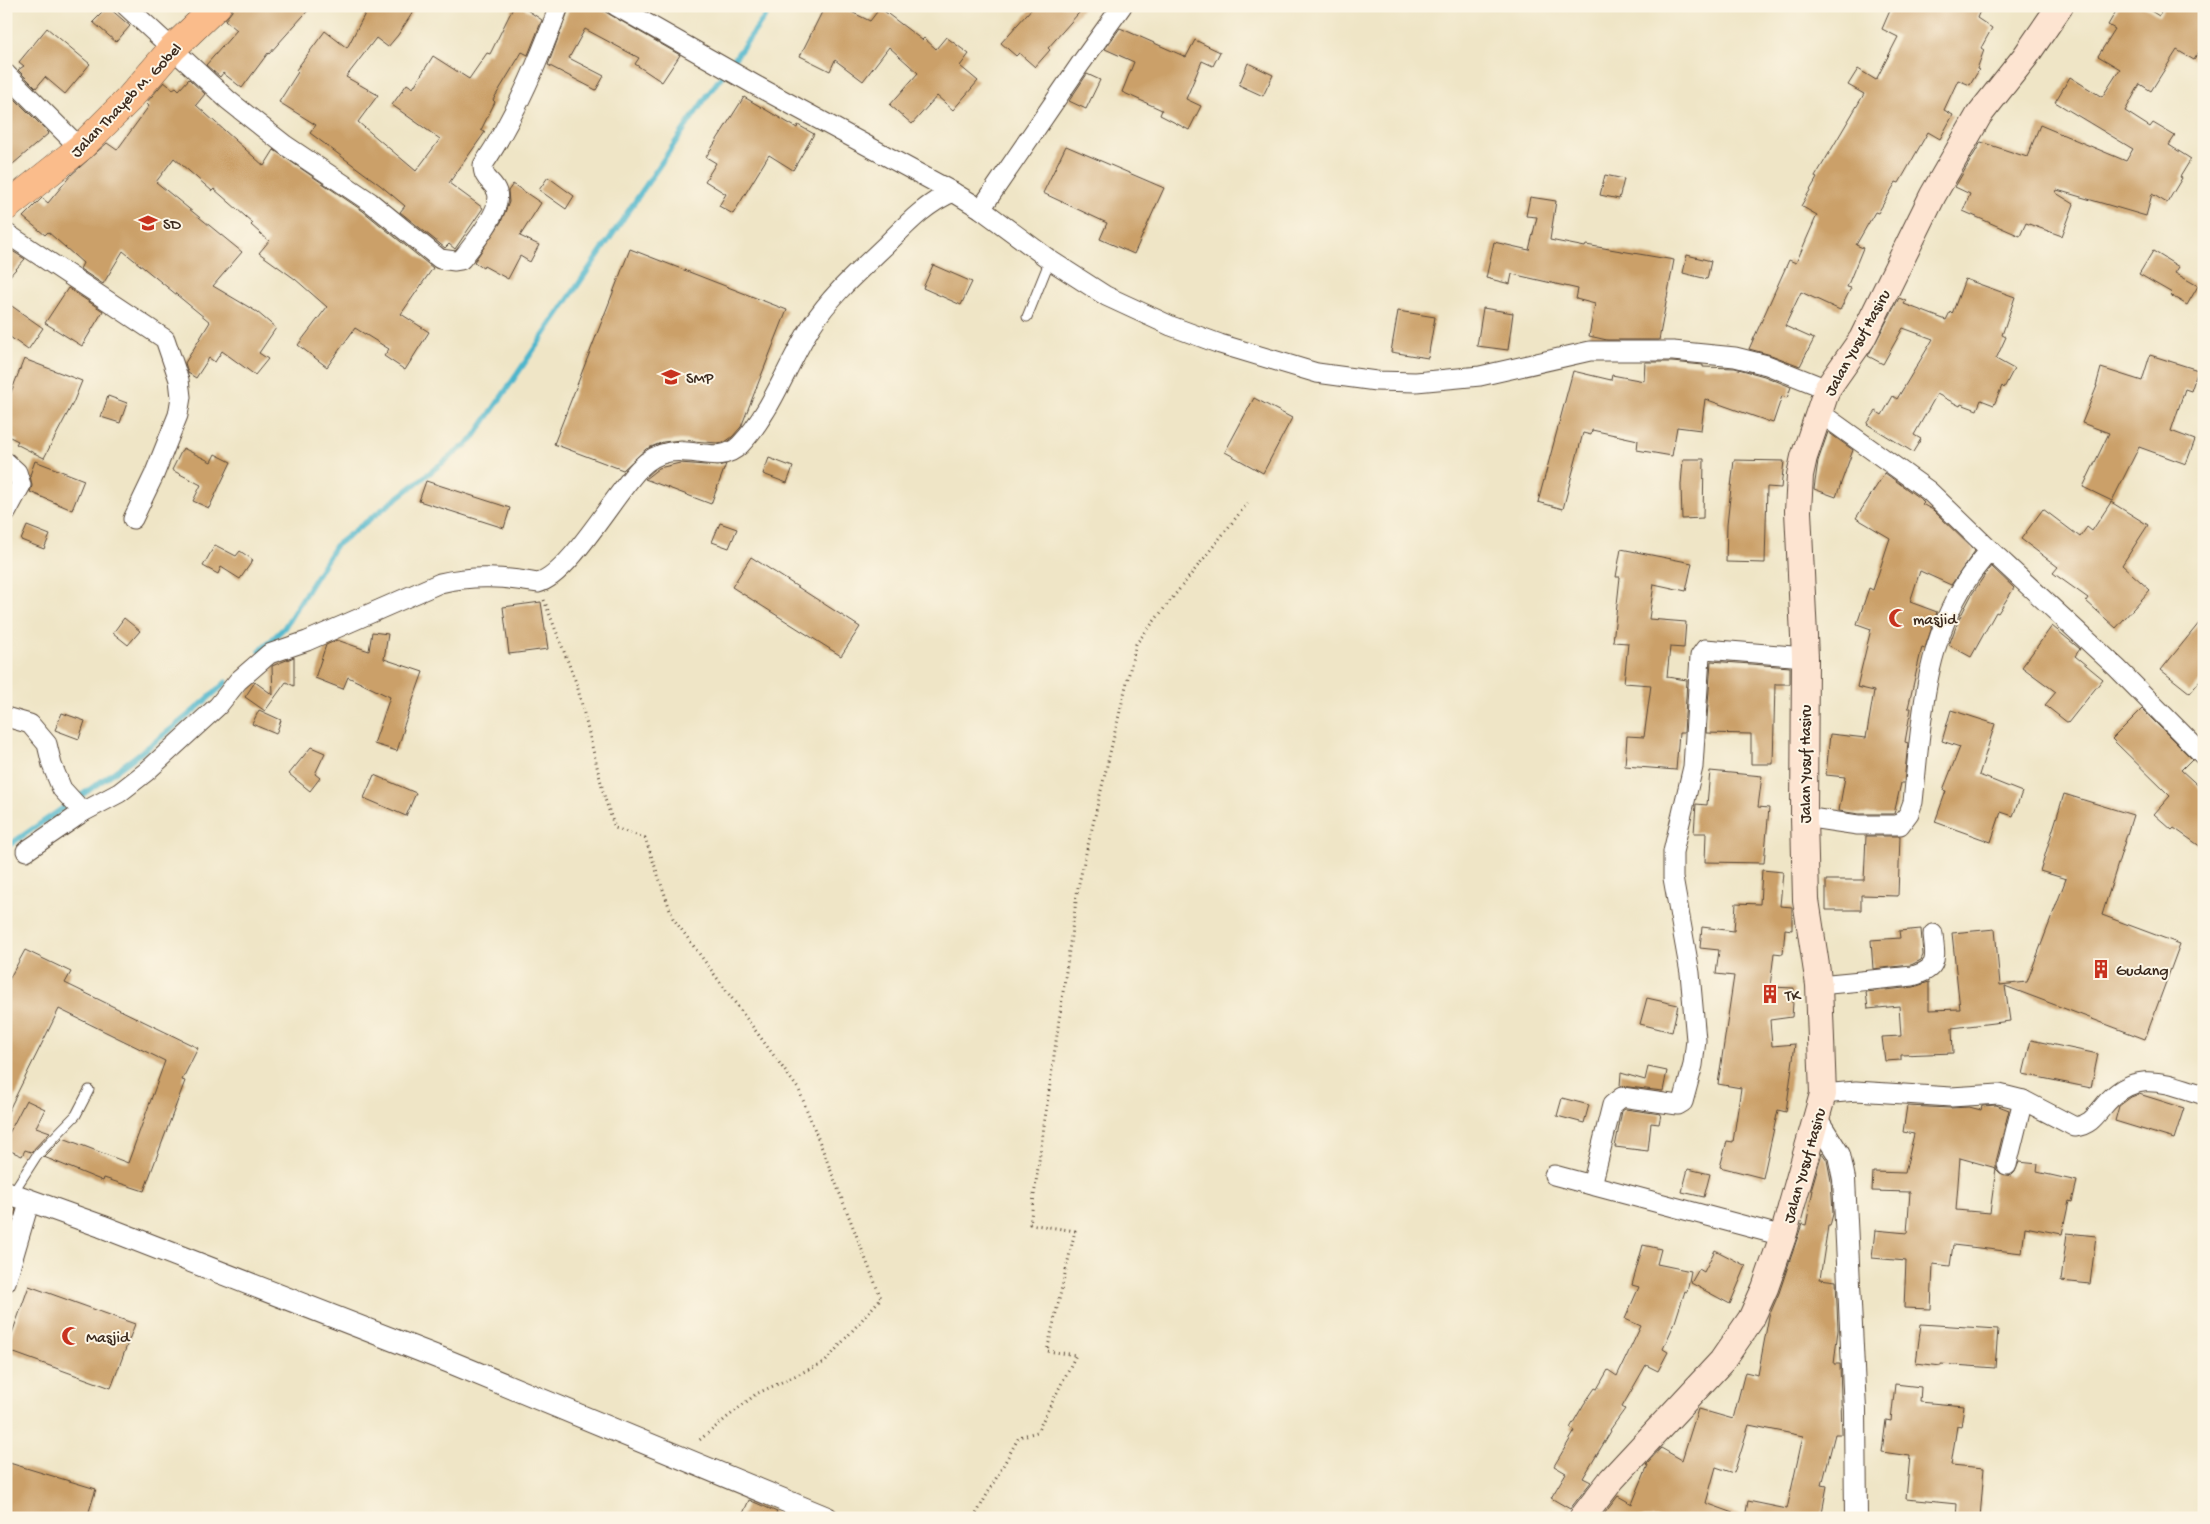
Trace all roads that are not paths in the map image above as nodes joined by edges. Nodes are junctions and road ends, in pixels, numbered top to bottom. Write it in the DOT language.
graph roads {
  1 [pos="126,6"];
  2 [pos="217,6"];
  3 [pos="559,6"];
  4 [pos="616,6"];
  5 [pos="1122,6"];
  6 [pos="2060,6"];
  7 [pos="172,49"];
  8 [pos="6,74"];
  9 [pos="80,148"];
  10 [pos="953,192"];
  11 [pos="6,207"];
  12 [pos="981,209"];
  13 [pos="6,233"];
  14 [pos="1050,260"];
  15 [pos="1027,317"];
  16 [pos="1823,401"];
  17 [pos="6,462"];
  18 [pos="6,513"];
  19 [pos="133,519"];
  20 [pos="1990,550"];
  21 [pos="1805,657"];
  22 [pos="6,718"];
  23 [pos="2204,756"];
  24 [pos="73,801"];
  25 [pos="1804,817"];
  26 [pos="26,851"];
  27 [pos="1933,934"];
  28 [pos="1819,985"];
  29 [pos="89,1090"];
  30 [pos="1823,1094"];
  31 [pos="2204,1095"];
  32 [pos="2022,1100"];
  33 [pos="1817,1120"];
  34 [pos="2007,1165"];
  35 [pos="1554,1175"];
  36 [pos="1592,1185"];
  37 [pos="16,1196"];
  38 [pos="1782,1236"];
  39 [pos="6,1282"];
  40 [pos="827,1518"];
  41 [pos="1582,1518"];
  42 [pos="1856,1518"];
  1 -- 7 [label="street"];
  2 -- 7 [label="main road, Jalan Thayeb M. Gobel"];
  3 -- 7 [label="street"];
  4 -- 10 [label="street"];
  5 -- 12 [label="street"];
  6 -- 16 [label="main road, Jalan Yusuf Hasiru"];
  7 -- 9 [label="main road, Jalan Thayeb M. Gobel"];
  8 -- 9 [label="street"];
  9 -- 11 [label="main road, Jalan Thayeb M. Gobel"];
  10 -- 12 [label="street"];
  10 -- 24 [label="street"];
  12 -- 14 [label="street"];
  13 -- 19 [label="street"];
  14 -- 15 [label="lane"];
  14 -- 16 [label="street"];
  16 -- 20 [label="street"];
  16 -- 21 [label="main road, Jalan Yusuf Hasiru"];
  17 -- 18 [label="street"];
  20 -- 23 [label="street"];
  20 -- 25 [label="street"];
  21 -- 25 [label="main road, Jalan Yusuf Hasiru"];
  21 -- 36 [label="street"];
  22 -- 24 [label="street"];
  24 -- 26 [label="street"];
  25 -- 28 [label="main road, Jalan Yusuf Hasiru"];
  27 -- 28 [label="street"];
  28 -- 30 [label="main road, Jalan Yusuf Hasiru"];
  29 -- 37 [label="lane"];
  30 -- 32 [label="street"];
  30 -- 33 [label="main road, Jalan Yusuf Hasiru"];
  31 -- 32 [label="street"];
  32 -- 34 [label="street"];
  33 -- 38 [label="main road, Jalan Yusuf Hasiru"];
  33 -- 42 [label="street"];
  35 -- 36 [label="street"];
  36 -- 38 [label="street"];
  37 -- 39 [label="street"];
  37 -- 40 [label="street"];
  38 -- 41 [label="main road, Jalan Yusuf Hasiru"];
}
